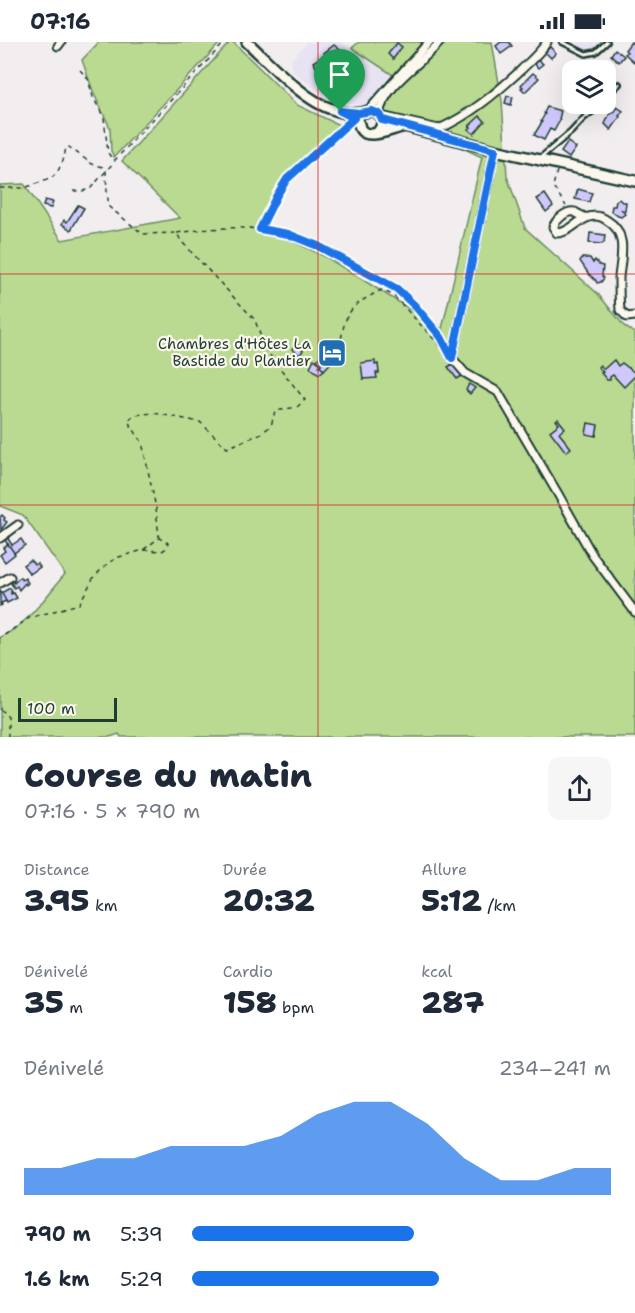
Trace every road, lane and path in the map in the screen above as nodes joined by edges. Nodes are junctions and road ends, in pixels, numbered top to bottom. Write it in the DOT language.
graph roads {
  1 [pos="225,42"];
  2 [pos="247,42"];
  3 [pos="429,42"];
  4 [pos="440,42"];
  5 [pos="547,42"];
  6 [pos="562,42"];
  7 [pos="607,42"];
  8 [pos="80,69"];
  9 [pos="619,84"];
  10 [pos="616,87"];
  11 [pos="340,111"];
  12 [pos="366,112"];
  13 [pos="589,114"];
  14 [pos="380,116"];
  15 [pos="356,121"];
  16 [pos="405,126"];
  17 [pos="376,133"];
  18 [pos="495,150"];
  19 [pos="116,160"];
  20 [pos="539,160"];
  21 [pos="559,165"];
  22 [pos="106,171"];
  23 [pos="634,179"];
  24 [pos="0,188"];
  25 [pos="73,191"];
  26 [pos="570,212"];
  27 [pos="585,217"];
  28 [pos="260,229"];
  29 [pos="177,233"];
  30 [pos="635,316"];
  31 [pos="340,347"];
  32 [pos="452,358"];
  33 [pos="18,525"];
  34 [pos="0,538"];
  35 [pos="159,538"];
  36 [pos="143,550"];
  37 [pos="10,577"];
  38 [pos="0,584"];
  39 [pos="635,612"];
  40 [pos="0,638"];
  41 [pos="0,709"];
  42 [pos="8,737"];
  1 -- 19 [label="path"];
  2 -- 11 [label="main road"];
  3 -- 12 [label="street"];
  4 -- 14 [label="street"];
  5 -- 14 [label="street"];
  6 -- 7 [label="lane"];
  8 -- 19 [label="path"];
  9 -- 10 [label="lane"];
  11 -- 12 [label="main road"];
  11 -- 15 [label="main road"];
  12 -- 14 [label="main road"];
  12 -- 15 [label="main road"];
  13 -- 20 [label="lane"];
  14 -- 16 [label="main road"];
  14 -- 17 [label="main road"];
  15 -- 17 [label="main road"];
  15 -- 28 [label="path"];
  16 -- 17 [label="main road"];
  16 -- 18 [label="main road"];
  18 -- 20 [label="main road"];
  18 -- 32 [label="street"];
  19 -- 22 [label="path"];
  20 -- 21 [label="main road"];
  21 -- 23 [label="main road"];
  21 -- 26 [label="path"];
  22 -- 24 [label="path"];
  22 -- 25 [label="path"];
  22 -- 29 [label="path"];
  26 -- 27 [label="street"];
  26 -- 27 [label="street"];
  27 -- 30 [label="street"];
  28 -- 29 [label="path"];
  28 -- 32 [label="path"];
  29 -- 35 [label="path"];
  31 -- 32 [label="path"];
  32 -- 39 [label="street"];
  33 -- 34 [label="street"];
  35 -- 36 [label="path"];
  35 -- 36 [label="path"];
  36 -- 40 [label="path"];
  37 -- 38 [label="street"];
  41 -- 42 [label="path"];
}
